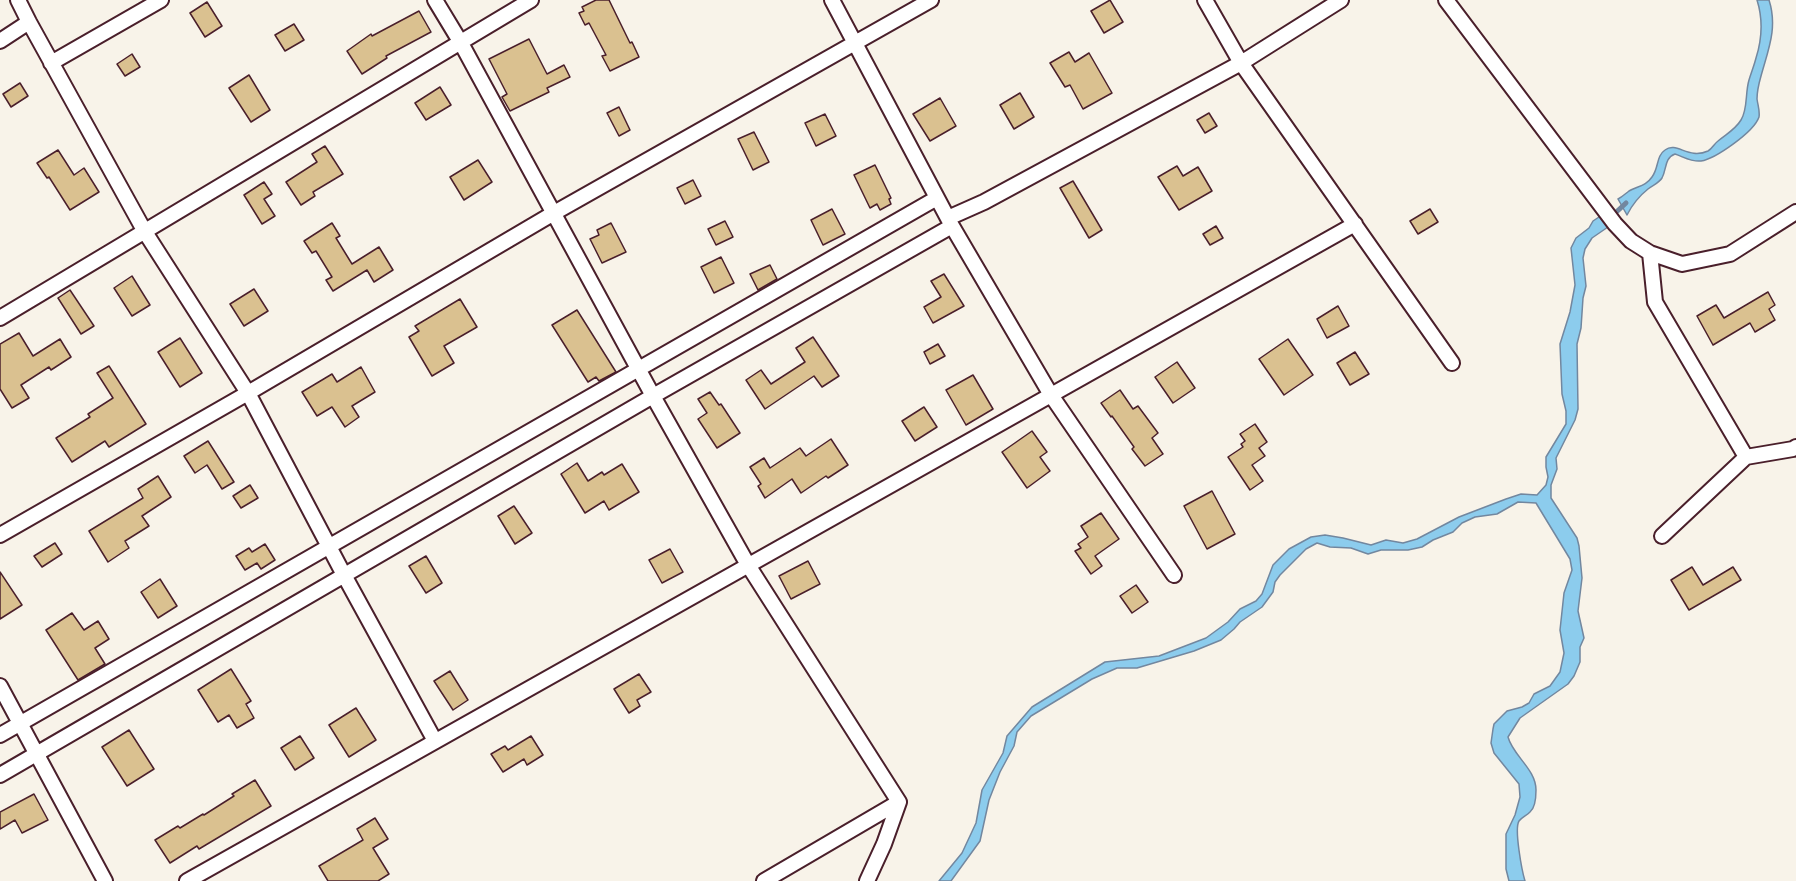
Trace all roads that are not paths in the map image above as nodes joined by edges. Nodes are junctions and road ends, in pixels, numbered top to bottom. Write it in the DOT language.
graph roads {
  1 [pos="18,0"];
  2 [pos="161,0"];
  3 [pos="435,0"];
  4 [pos="531,0"];
  5 [pos="832,0"];
  6 [pos="931,0"];
  7 [pos="1205,0"];
  8 [pos="1341,0"];
  9 [pos="1446,0"];
  10 [pos="28,22"];
  11 [pos="0,41"];
  12 [pos="461,43"];
  13 [pos="856,44"];
  14 [pos="51,63"];
  15 [pos="1241,63"];
  16 [pos="937,198"];
  17 [pos="1796,212"];
  18 [pos="554,213"];
  19 [pos="950,222"];
  20 [pos="1354,224"];
  21 [pos="145,232"];
  22 [pos="1650,253"];
  23 [pos="0,318"];
  24 [pos="1452,363"];
  25 [pos="638,368"];
  26 [pos="248,393"];
  27 [pos="1051,395"];
  28 [pos="653,396"];
  29 [pos="1796,447"];
  30 [pos="1746,457"];
  31 [pos="0,535"];
  32 [pos="1662,536"];
  33 [pos="328,546"];
  34 [pos="748,565"];
  35 [pos="344,575"];
  36 [pos="1174,576"];
  37 [pos="0,686"];
  38 [pos="20,723"];
  39 [pos="0,735"];
  40 [pos="435,741"];
  41 [pos="37,754"];
  42 [pos="0,775"];
  43 [pos="899,802"];
  44 [pos="105,881"];
  45 [pos="187,881"];
  46 [pos="764,881"];
  47 [pos="867,881"];
  1 -- 10 [label="street"];
  2 -- 14 [label="street"];
  3 -- 12 [label="street"];
  4 -- 12 [label="street"];
  5 -- 13 [label="street"];
  6 -- 13 [label="street"];
  7 -- 15 [label="street"];
  8 -- 15 [label="street"];
  9 -- 22 [label="street"];
  10 -- 11 [label="street"];
  10 -- 14 [label="street"];
  12 -- 18 [label="street"];
  12 -- 21 [label="street"];
  13 -- 16 [label="street"];
  13 -- 18 [label="street"];
  14 -- 21 [label="street"];
  15 -- 19 [label="street"];
  15 -- 20 [label="street"];
  16 -- 19 [label="street"];
  16 -- 25 [label="street"];
  17 -- 22 [label="street"];
  18 -- 25 [label="street"];
  18 -- 26 [label="street"];
  19 -- 27 [label="street"];
  19 -- 28 [label="street"];
  20 -- 24 [label="street"];
  20 -- 27 [label="street"];
  21 -- 23 [label="street"];
  21 -- 26 [label="street"];
  22 -- 30 [label="street"];
  25 -- 28 [label="street"];
  25 -- 33 [label="street"];
  26 -- 31 [label="street"];
  26 -- 33 [label="street"];
  27 -- 34 [label="street"];
  27 -- 36 [label="street"];
  28 -- 34 [label="street"];
  28 -- 35 [label="street"];
  29 -- 30 [label="street"];
  30 -- 32 [label="street"];
  33 -- 35 [label="street"];
  33 -- 38 [label="street"];
  34 -- 40 [label="street"];
  34 -- 43 [label="street"];
  35 -- 40 [label="street"];
  35 -- 41 [label="street"];
  37 -- 38 [label="street"];
  38 -- 39 [label="street"];
  38 -- 41 [label="street"];
  40 -- 45 [label="street"];
  41 -- 42 [label="street"];
  41 -- 44 [label="street"];
  43 -- 46 [label="street"];
  43 -- 47 [label="street"];
}
